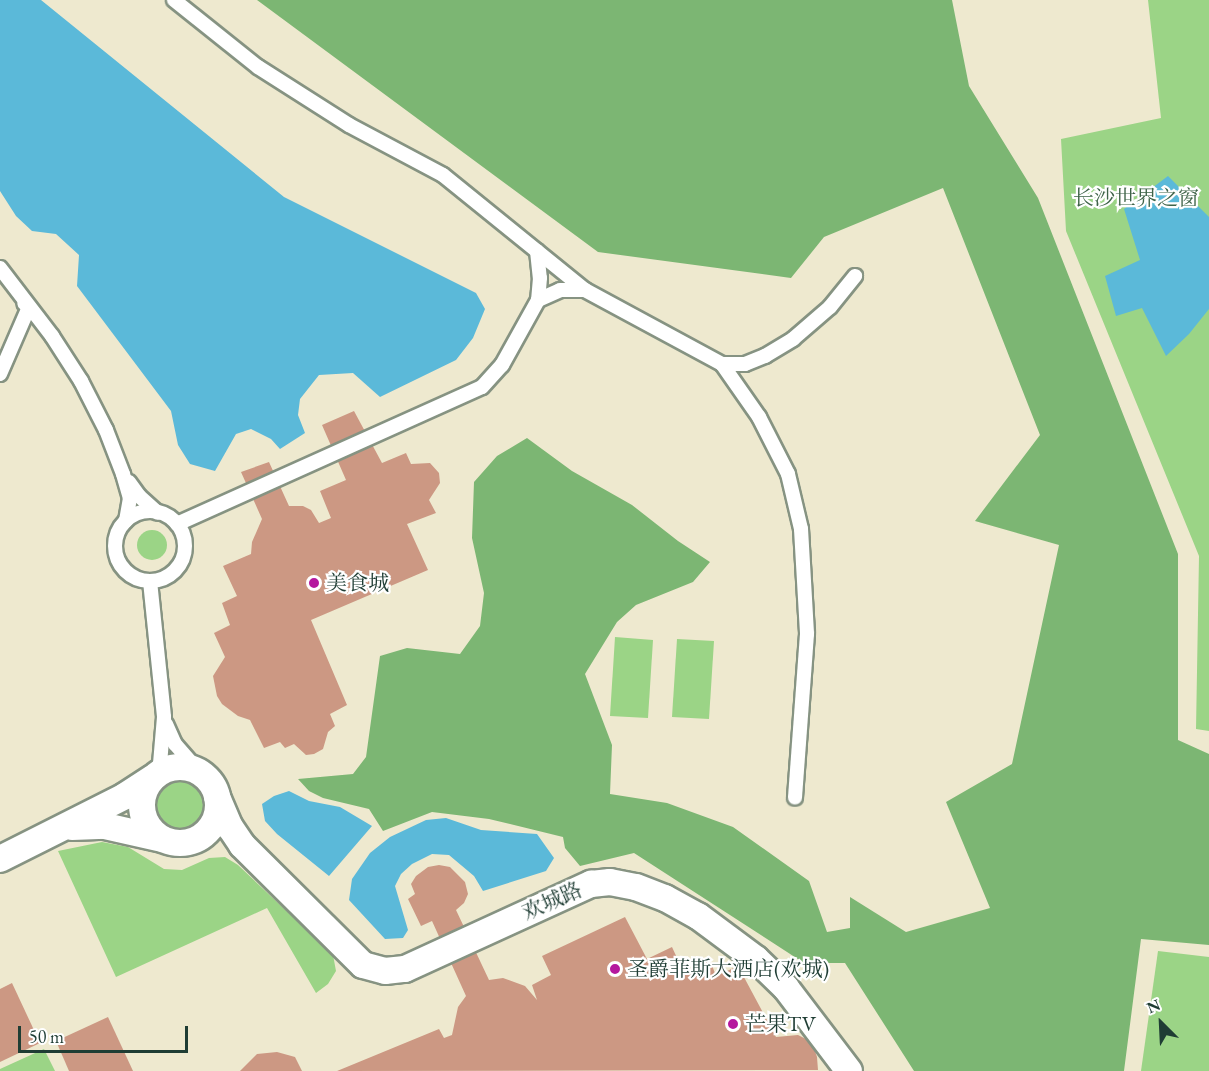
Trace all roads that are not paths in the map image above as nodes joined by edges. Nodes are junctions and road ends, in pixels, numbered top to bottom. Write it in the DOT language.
graph roads {
  1 [pos="174,0"];
  2 [pos="537,251"];
  3 [pos="0,268"];
  4 [pos="855,276"];
  5 [pos="0,283"];
  6 [pos="585,290"];
  7 [pos="538,300"];
  8 [pos="29,307"];
  9 [pos="722,364"];
  10 [pos="0,374"];
  11 [pos="123,474"];
  12 [pos="158,513"];
  13 [pos="126,520"];
  14 [pos="177,524"];
  15 [pos="150,581"];
  16 [pos="164,717"];
  17 [pos="199,772"];
  18 [pos="153,777"];
  19 [pos="217,797"];
  20 [pos="795,798"];
  21 [pos="54,831"];
  22 [pos="180,842"];
  23 [pos="242,845"];
  24 [pos="0,860"];
  25 [pos="849,1071"];
  1 -- 2 [label="lane"];
  2 -- 6 [label="lane"];
  2 -- 7 [label="lane"];
  3 -- 8 [label="lane"];
  4 -- 9 [label="lane"];
  5 -- 8 [label="lane"];
  6 -- 7 [label="lane"];
  6 -- 9 [label="lane"];
  7 -- 14 [label="lane"];
  8 -- 10 [label="lane"];
  8 -- 11 [label="lane"];
  9 -- 20 [label="lane"];
  11 -- 12 [label="lane"];
  11 -- 13 [label="lane"];
  12 -- 13 [label="lane"];
  12 -- 14 [label="lane"];
  13 -- 15 [label="lane"];
  14 -- 15 [label="lane"];
  15 -- 16 [label="lane"];
  16 -- 17 [label="lane"];
  16 -- 18 [label="lane"];
  17 -- 18 [label="street"];
  17 -- 19 [label="street"];
  18 -- 21 [label="street"];
  18 -- 22 [label="street"];
  19 -- 22 [label="street"];
  19 -- 23 [label="street, 欢城路"];
  21 -- 22 [label="street"];
  21 -- 24 [label="street"];
  22 -- 23 [label="street"];
  23 -- 25 [label="street, 欢城路"];
}
